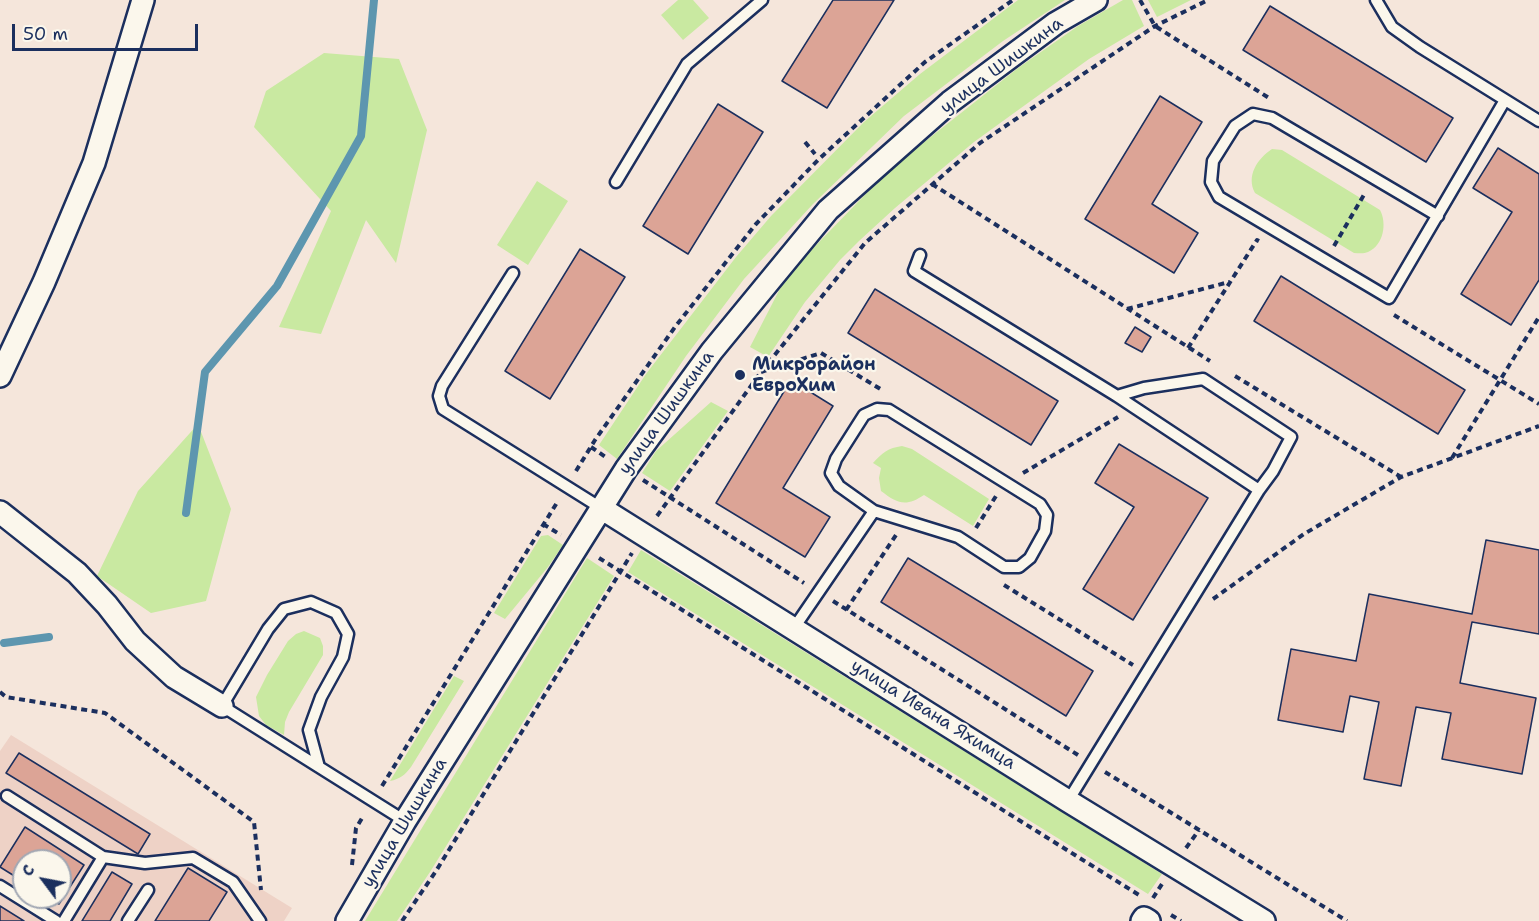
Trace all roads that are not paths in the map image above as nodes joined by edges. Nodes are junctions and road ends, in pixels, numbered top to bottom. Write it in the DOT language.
graph roads {
  1 [pos="143,0"];
  2 [pos="762,0"];
  3 [pos="1096,0"];
  4 [pos="1376,0"];
  5 [pos="1505,100"];
  6 [pos="1539,121"];
  7 [pos="616,182"];
  8 [pos="1438,216"];
  9 [pos="920,255"];
  10 [pos="513,273"];
  11 [pos="0,376"];
  12 [pos="1117,396"];
  13 [pos="1259,490"];
  14 [pos="601,508"];
  15 [pos="874,511"];
  16 [pos="0,512"];
  17 [pos="794,628"];
  18 [pos="222,706"];
  19 [pos="319,766"];
  20 [pos="8,796"];
  21 [pos="1068,801"];
  22 [pos="405,821"];
  23 [pos="103,857"];
  24 [pos="0,886"];
  25 [pos="148,890"];
  26 [pos="56,921"];
  27 [pos="64,921"];
  28 [pos="128,921"];
  29 [pos="260,921"];
  30 [pos="347,921"];
  31 [pos="1142,921"];
  32 [pos="1149,921"];
  33 [pos="1264,921"];
  1 -- 11 [label="street"];
  2 -- 7 [label="lane"];
  3 -- 14 [label="street, улица Шишкина"];
  4 -- 5 [label="lane"];
  5 -- 6 [label="lane"];
  5 -- 8 [label="lane"];
  8 -- 8 [label="lane"];
  9 -- 12 [label="lane"];
  10 -- 14 [label="lane"];
  12 -- 13 [label="lane"];
  12 -- 13 [label="lane"];
  13 -- 21 [label="lane"];
  14 -- 17 [label="street, улица Ивана Яхимца"];
  14 -- 22 [label="street, улица Шишкина"];
  15 -- 15 [label="lane"];
  15 -- 17 [label="lane"];
  16 -- 18 [label="street"];
  17 -- 21 [label="street, улица Ивана Яхимца"];
  18 -- 19 [label="lane"];
  18 -- 19 [label="lane"];
  19 -- 22 [label="lane"];
  20 -- 23 [label="lane"];
  21 -- 33 [label="street, улица Ивана Яхимца"];
  22 -- 30 [label="street, улица Шишкина"];
  23 -- 27 [label="lane"];
  23 -- 29 [label="lane"];
  24 -- 26 [label="lane"];
  25 -- 28 [label="lane"];
  31 -- 32 [label="street"];
}
